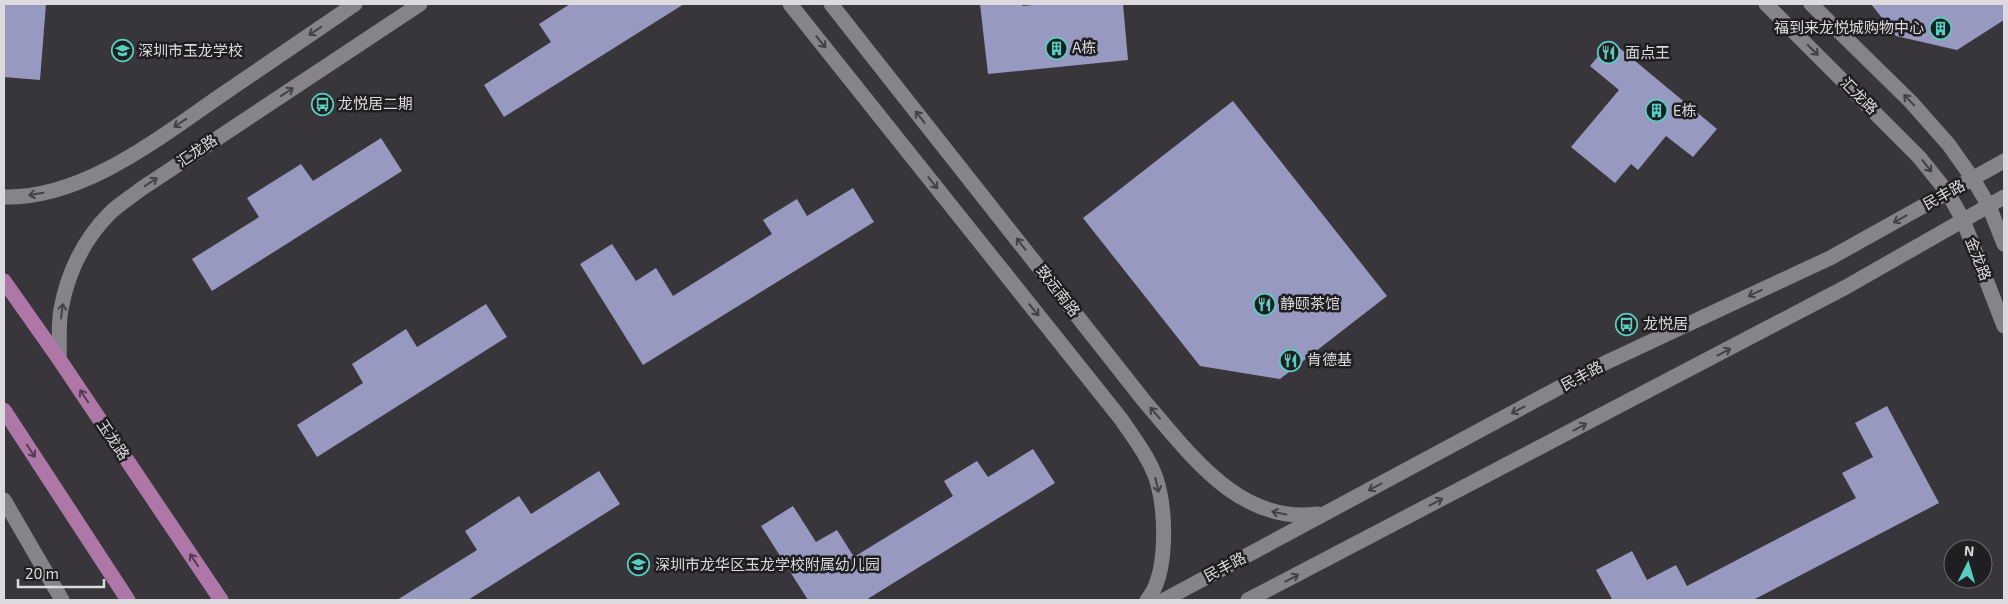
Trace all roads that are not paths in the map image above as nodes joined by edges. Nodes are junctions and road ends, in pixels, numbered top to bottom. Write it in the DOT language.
graph roads {
  1 [pos="355,4"];
  2 [pos="420,4"];
  3 [pos="790,4"];
  4 [pos="831,4"];
  5 [pos="1766,4"];
  6 [pos="1811,4"];
  7 [pos="2004,161"];
  8 [pos="1973,179"];
  9 [pos="1948,193"];
  10 [pos="4,197"];
  11 [pos="2004,197"];
  12 [pos="1989,206"];
  13 [pos="1963,220"];
  14 [pos="2004,244"];
  15 [pos="4,281"];
  16 [pos="2004,326"];
  17 [pos="59,359"];
  18 [pos="4,410"];
  19 [pos="4,500"];
  20 [pos="1327,513"];
  21 [pos="62,600"];
  22 [pos="128,600"];
  23 [pos="221,600"];
  24 [pos="1146,600"];
  25 [pos="1164,600"];
  26 [pos="1248,600"];
  1 -- 10 [label="street, one-way"];
  17 -- 2 [label="street, 汇龙路, one-way"];
  3 -- 24 [label="street, 致远南路, one-way"];
  20 -- 4 [label="street, 致远南路, one-way"];
  5 -- 9 [label="street, 汇龙路, one-way"];
  8 -- 6 [label="street, one-way"];
  7 -- 8 [label="street, 民丰路"];
  8 -- 9 [label="street, 民丰路"];
  8 -- 12 [label="street, 金龙路"];
  9 -- 13 [label="street, 金龙路"];
  9 -- 20 [label="street, 民丰路, one-way"];
  11 -- 12 [label="street, 民丰路"];
  12 -- 13 [label="street, 民丰路"];
  12 -- 14 [label="street, 金龙路"];
  13 -- 16 [label="street, 金龙路"];
  26 -- 13 [label="street, 民丰路, one-way"];
  15 -- 17 [label="main road, 玉龙路"];
  23 -- 17 [label="main road, 玉龙路, one-way"];
  18 -- 22 [label="main road, one-way"];
  19 -- 21 [label="street"];
  20 -- 25 [label="street, 民丰路"];
}
